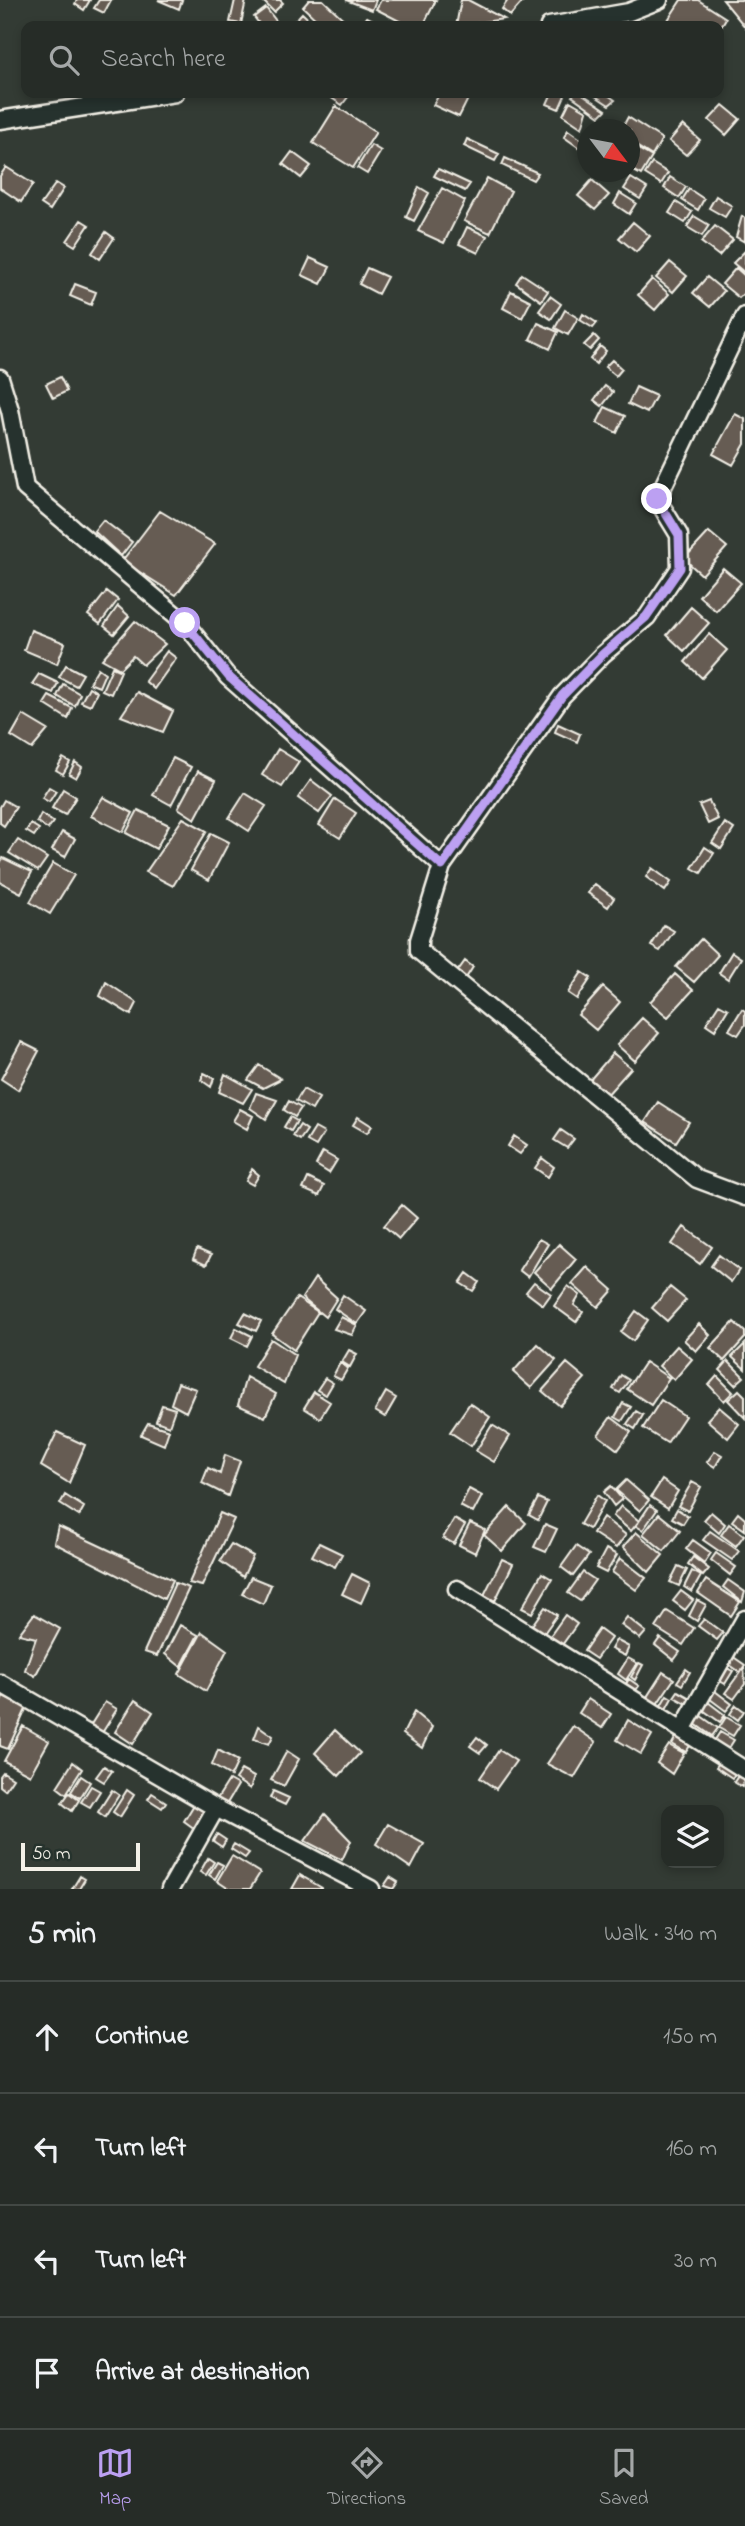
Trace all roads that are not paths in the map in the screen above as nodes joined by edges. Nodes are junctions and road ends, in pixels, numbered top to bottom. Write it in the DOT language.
graph roads {
  1 [pos="659,0"];
  2 [pos="578,21"];
  3 [pos="143,98"];
  4 [pos="0,120"];
  5 [pos="745,316"];
  6 [pos="0,378"];
  7 [pos="442,866"];
  8 [pos="745,1197"];
  9 [pos="457,1589"];
  10 [pos="745,1619"];
  11 [pos="0,1683"];
  12 [pos="682,1730"];
  13 [pos="745,1770"];
  14 [pos="216,1808"];
  15 [pos="170,1889"];
  16 [pos="371,1889"];
  1 -- 2 [label="street"];
  3 -- 4 [label="street"];
  5 -- 7 [label="street"];
  6 -- 7 [label="street"];
  7 -- 8 [label="street"];
  9 -- 12 [label="street"];
  10 -- 12 [label="street"];
  11 -- 14 [label="street"];
  12 -- 13 [label="street"];
  14 -- 15 [label="street"];
  14 -- 16 [label="street"];
}
